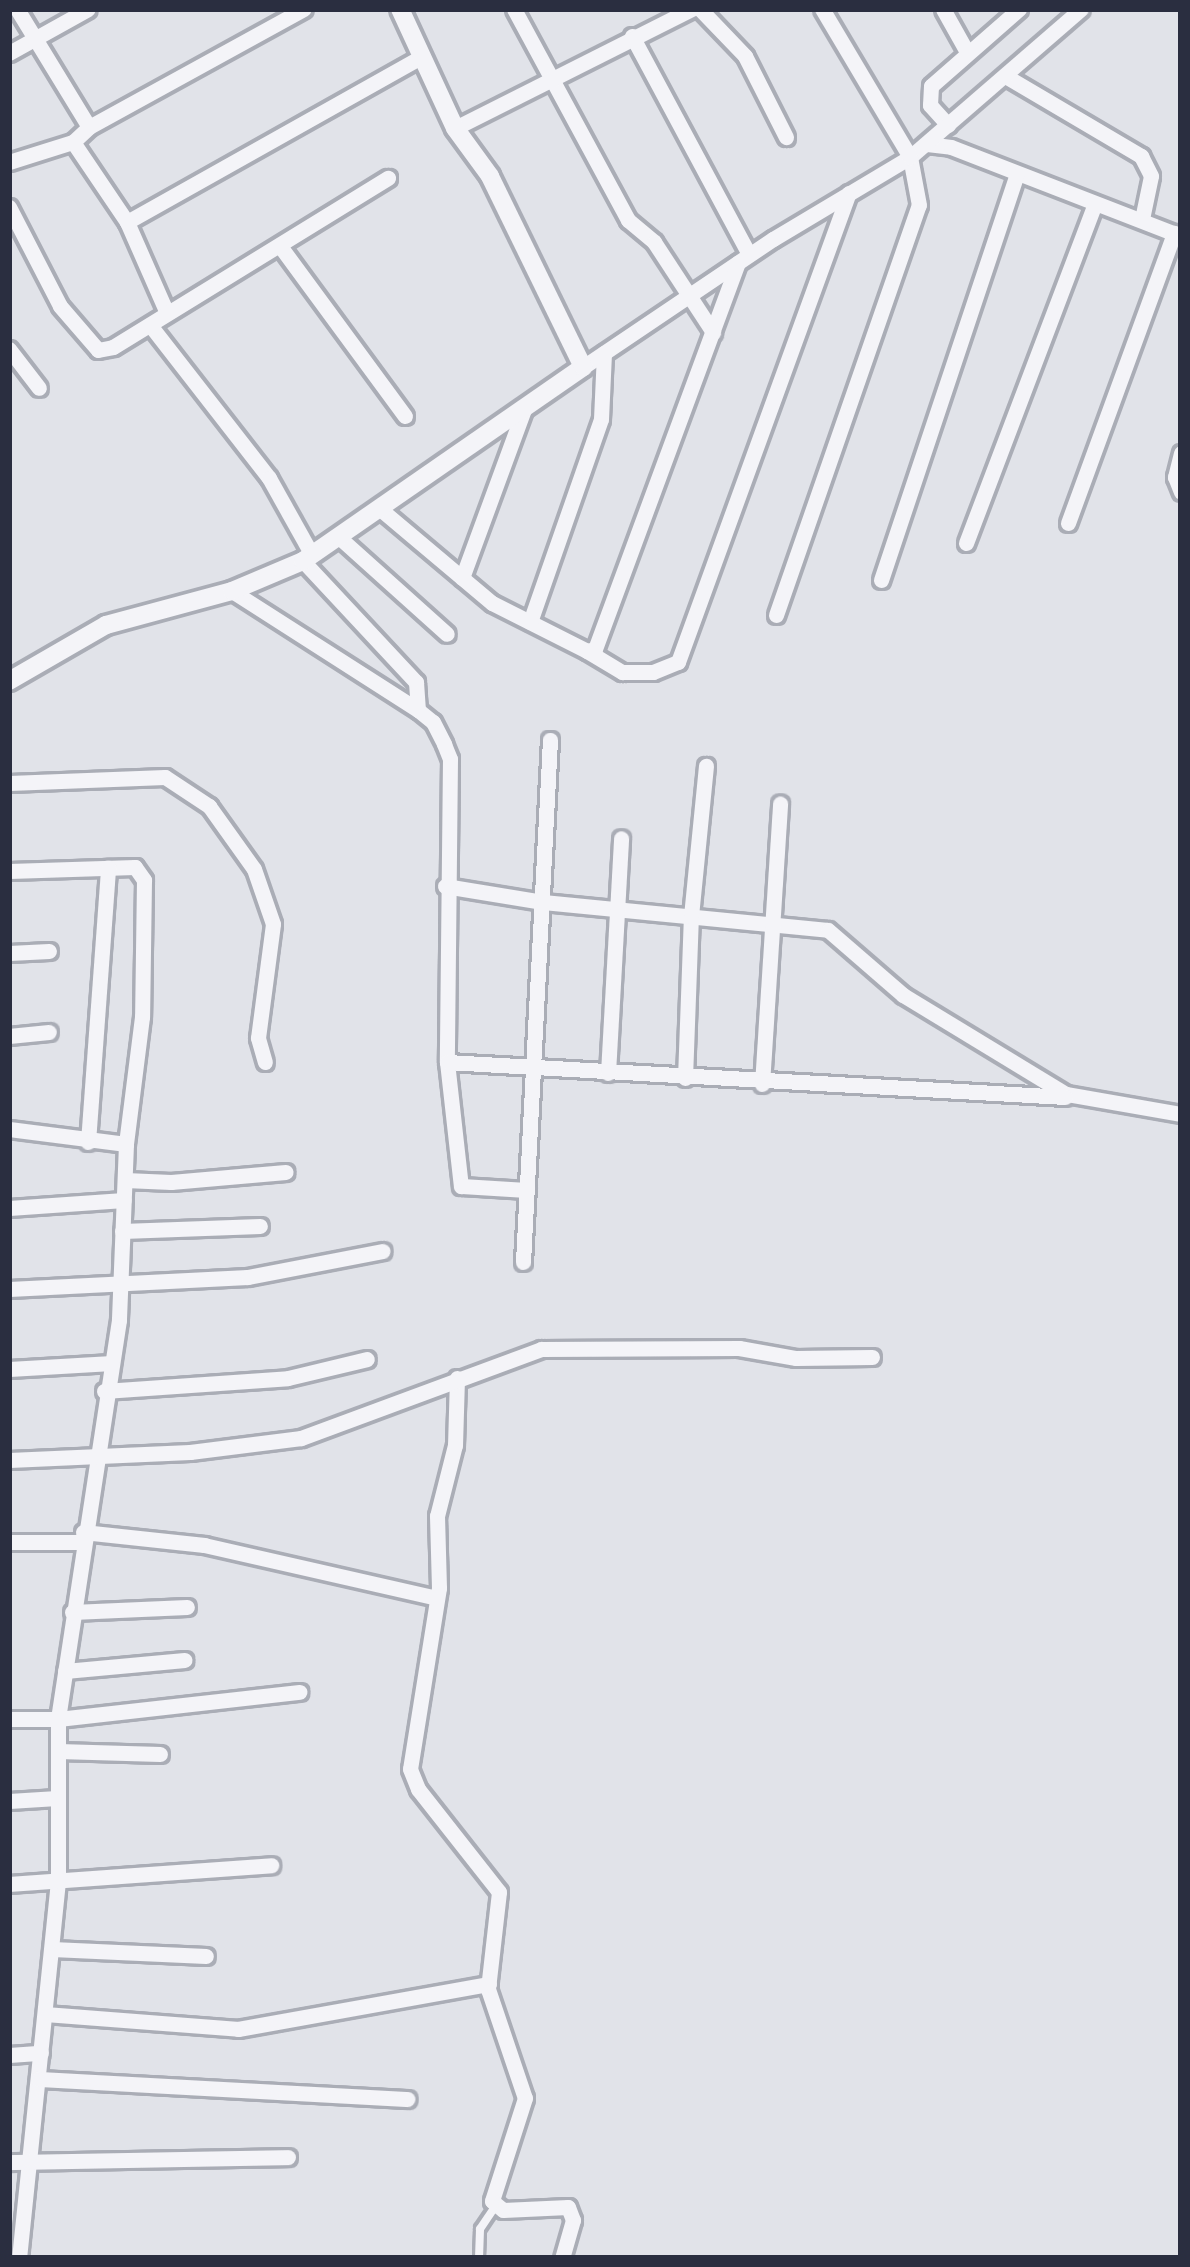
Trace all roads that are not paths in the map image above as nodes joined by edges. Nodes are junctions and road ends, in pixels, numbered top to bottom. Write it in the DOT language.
graph roads {
  1 [pos="17,9"];
  2 [pos="88,9"];
  3 [pos="304,9"];
  4 [pos="400,9"];
  5 [pos="514,9"];
  6 [pos="696,9"];
  7 [pos="822,9"];
  8 [pos="943,9"];
  9 [pos="1019,9"];
  10 [pos="1081,9"];
  11 [pos="632,36"];
  12 [pos="37,38"];
  13 [pos="968,52"];
  14 [pos="9,53"];
  15 [pos="421,57"];
  16 [pos="1006,77"];
  17 [pos="550,83"];
  18 [pos="948,125"];
  19 [pos="89,128"];
  20 [pos="455,128"];
  21 [pos="786,137"];
  22 [pos="73,142"];
  23 [pos="927,145"];
  24 [pos="910,158"];
  25 [pos="9,162"];
  26 [pos="1016,176"];
  27 [pos="388,178"];
  28 [pos="849,193"];
  29 [pos="1095,204"];
  30 [pos="9,207"];
  31 [pos="1142,219"];
  32 [pos="127,222"];
  33 [pos="1177,235"];
  34 [pos="280,246"];
  35 [pos="743,259"];
  36 [pos="691,294"];
  37 [pos="166,311"];
  38 [pos="150,325"];
  39 [pos="713,332"];
  40 [pos="9,349"];
  41 [pos="604,353"];
  42 [pos="584,368"];
  43 [pos="39,388"];
  44 [pos="525,406"];
  45 [pos="405,416"];
  46 [pos="1181,453"];
  47 [pos="1181,492"];
  48 [pos="379,508"];
  49 [pos="1068,523"];
  50 [pos="340,539"];
  51 [pos="966,543"];
  52 [pos="308,558"];
  53 [pos="462,578"];
  54 [pos="881,580"];
  55 [pos="232,591"];
  56 [pos="776,615"];
  57 [pos="530,622"];
  58 [pos="447,634"];
  59 [pos="587,651"];
  60 [pos="9,681"];
  61 [pos="418,710"];
  62 [pos="550,740"];
  63 [pos="706,766"];
  64 [pos="9,783"];
  65 [pos="780,804"];
  66 [pos="622,838"];
  67 [pos="108,868"];
  68 [pos="9,872"];
  69 [pos="445,886"];
  70 [pos="543,902"];
  71 [pos="614,909"];
  72 [pos="692,916"];
  73 [pos="770,923"];
  74 [pos="49,950"];
  75 [pos="9,952"];
  76 [pos="49,1032"];
  77 [pos="9,1036"];
  78 [pos="266,1062"];
  79 [pos="447,1062"];
  80 [pos="533,1068"];
  81 [pos="608,1073"];
  82 [pos="685,1078"];
  83 [pos="762,1084"];
  84 [pos="1074,1097"];
  85 [pos="1181,1114"];
  86 [pos="9,1129"];
  87 [pos="88,1142"];
  88 [pos="127,1144"];
  89 [pos="286,1172"];
  90 [pos="125,1180"];
  91 [pos="527,1190"];
  92 [pos="124,1200"];
  93 [pos="9,1208"];
  94 [pos="260,1226"];
  95 [pos="122,1231"];
  96 [pos="383,1251"];
  97 [pos="523,1262"];
  98 [pos="122,1280"];
  99 [pos="9,1289"];
  100 [pos="872,1357"];
  101 [pos="367,1359"];
  102 [pos="112,1363"];
  103 [pos="9,1369"];
  104 [pos="457,1378"];
  105 [pos="104,1390"];
  106 [pos="100,1455"];
  107 [pos="9,1460"];
  108 [pos="82,1537"];
  109 [pos="9,1542"];
  110 [pos="437,1598"];
  111 [pos="187,1607"];
  112 [pos="72,1612"];
  113 [pos="184,1660"];
  114 [pos="65,1671"];
  115 [pos="299,1692"];
  116 [pos="9,1719"];
  117 [pos="58,1719"];
  118 [pos="58,1751"];
  119 [pos="160,1754"];
  120 [pos="57,1798"];
  121 [pos="9,1801"];
  122 [pos="271,1865"];
  123 [pos="58,1881"];
  124 [pos="9,1884"];
  125 [pos="52,1949"];
  126 [pos="206,1956"];
  127 [pos="489,1984"];
  128 [pos="45,2014"];
  129 [pos="41,2053"];
  130 [pos="9,2055"];
  131 [pos="38,2079"];
  132 [pos="407,2098"];
  133 [pos="288,2157"];
  134 [pos="9,2162"];
  135 [pos="28,2165"];
  136 [pos="495,2207"];
  137 [pos="15,2232"];
  138 [pos="19,2258"];
  139 [pos="478,2258"];
  140 [pos="562,2258"];
  1 -- 12 [label="street"];
  2 -- 12 [label="street"];
  3 -- 19 [label="street"];
  4 -- 15 [label="street"];
  5 -- 17 [label="street"];
  6 -- 11 [label="street"];
  6 -- 21 [label="street"];
  7 -- 24 [label="street"];
  8 -- 13 [label="street"];
  9 -- 13 [label="street"];
  10 -- 16 [label="street"];
  11 -- 17 [label="street"];
  11 -- 35 [label="street"];
  12 -- 14 [label="street"];
  12 -- 19 [label="street"];
  13 -- 18 [label="street"];
  15 -- 20 [label="street"];
  15 -- 32 [label="street"];
  16 -- 18 [label="street"];
  16 -- 31 [label="street"];
  17 -- 20 [label="street"];
  17 -- 36 [label="street"];
  18 -- 23 [label="street"];
  19 -- 22 [label="street"];
  20 -- 42 [label="street"];
  22 -- 25 [label="street"];
  22 -- 32 [label="street"];
  23 -- 24 [label="street"];
  23 -- 26 [label="street"];
  24 -- 28 [label="street"];
  24 -- 56 [label="street"];
  26 -- 29 [label="street"];
  26 -- 54 [label="street"];
  27 -- 34 [label="street"];
  28 -- 35 [label="street"];
  28 -- 59 [label="street"];
  29 -- 31 [label="street"];
  29 -- 51 [label="street"];
  30 -- 38 [label="street"];
  31 -- 33 [label="street"];
  32 -- 37 [label="street"];
  33 -- 49 [label="street"];
  34 -- 37 [label="street"];
  34 -- 45 [label="street"];
  35 -- 36 [label="street"];
  35 -- 39 [label="street"];
  36 -- 39 [label="street"];
  36 -- 41 [label="street"];
  37 -- 38 [label="street"];
  38 -- 52 [label="street"];
  39 -- 59 [label="street"];
  40 -- 43 [label="street"];
  41 -- 42 [label="street"];
  41 -- 57 [label="street"];
  42 -- 44 [label="street"];
  44 -- 48 [label="street"];
  44 -- 53 [label="street"];
  46 -- 47 [label="street"];
  48 -- 50 [label="street"];
  48 -- 53 [label="street"];
  50 -- 52 [label="street"];
  50 -- 58 [label="street"];
  52 -- 55 [label="street"];
  52 -- 61 [label="street"];
  53 -- 57 [label="street"];
  55 -- 60 [label="street"];
  55 -- 61 [label="street"];
  57 -- 59 [label="street"];
  61 -- 69 [label="street"];
  62 -- 70 [label="street"];
  63 -- 72 [label="street"];
  64 -- 78 [label="street"];
  65 -- 73 [label="street"];
  66 -- 71 [label="street"];
  67 -- 68 [label="street"];
  67 -- 87 [label="street"];
  67 -- 88 [label="street"];
  69 -- 70 [label="street"];
  69 -- 79 [label="street"];
  70 -- 71 [label="street"];
  70 -- 80 [label="street"];
  71 -- 72 [label="street"];
  71 -- 81 [label="street"];
  72 -- 73 [label="street"];
  72 -- 82 [label="street"];
  73 -- 83 [label="street"];
  73 -- 84 [label="street"];
  74 -- 75 [label="street"];
  76 -- 77 [label="street"];
  79 -- 80 [label="street"];
  79 -- 91 [label="street"];
  80 -- 81 [label="street"];
  80 -- 91 [label="street"];
  81 -- 82 [label="street"];
  82 -- 83 [label="street"];
  83 -- 84 [label="street"];
  84 -- 85 [label="street"];
  86 -- 87 [label="street"];
  87 -- 88 [label="street"];
  88 -- 90 [label="street"];
  89 -- 90 [label="street"];
  90 -- 92 [label="street"];
  91 -- 97 [label="street"];
  92 -- 93 [label="street"];
  92 -- 95 [label="street"];
  94 -- 95 [label="street"];
  95 -- 98 [label="street"];
  96 -- 98 [label="street"];
  98 -- 99 [label="street"];
  98 -- 102 [label="street"];
  100 -- 104 [label="street"];
  101 -- 105 [label="street"];
  102 -- 103 [label="street"];
  102 -- 105 [label="street"];
  104 -- 106 [label="street"];
  104 -- 110 [label="street"];
  105 -- 106 [label="street"];
  106 -- 107 [label="street"];
  106 -- 108 [label="street"];
  108 -- 109 [label="street"];
  108 -- 110 [label="street"];
  108 -- 112 [label="street"];
  110 -- 127 [label="street"];
  111 -- 112 [label="street"];
  112 -- 114 [label="street"];
  113 -- 114 [label="street"];
  114 -- 117 [label="street"];
  115 -- 117 [label="street"];
  116 -- 117 [label="street"];
  117 -- 118 [label="street"];
  118 -- 119 [label="street"];
  118 -- 120 [label="street"];
  120 -- 121 [label="street"];
  120 -- 123 [label="street"];
  122 -- 123 [label="street"];
  123 -- 124 [label="street"];
  123 -- 125 [label="street"];
  125 -- 126 [label="street"];
  125 -- 128 [label="street"];
  127 -- 128 [label="street"];
  127 -- 136 [label="street"];
  128 -- 129 [label="street"];
  129 -- 130 [label="street"];
  129 -- 131 [label="street"];
  131 -- 132 [label="street"];
  131 -- 135 [label="street"];
  133 -- 135 [label="street"];
  134 -- 135 [label="street"];
  135 -- 137 [label="street"];
  136 -- 139 [label="lane"];
  136 -- 140 [label="street"];
  137 -- 138 [label="street"];
}
